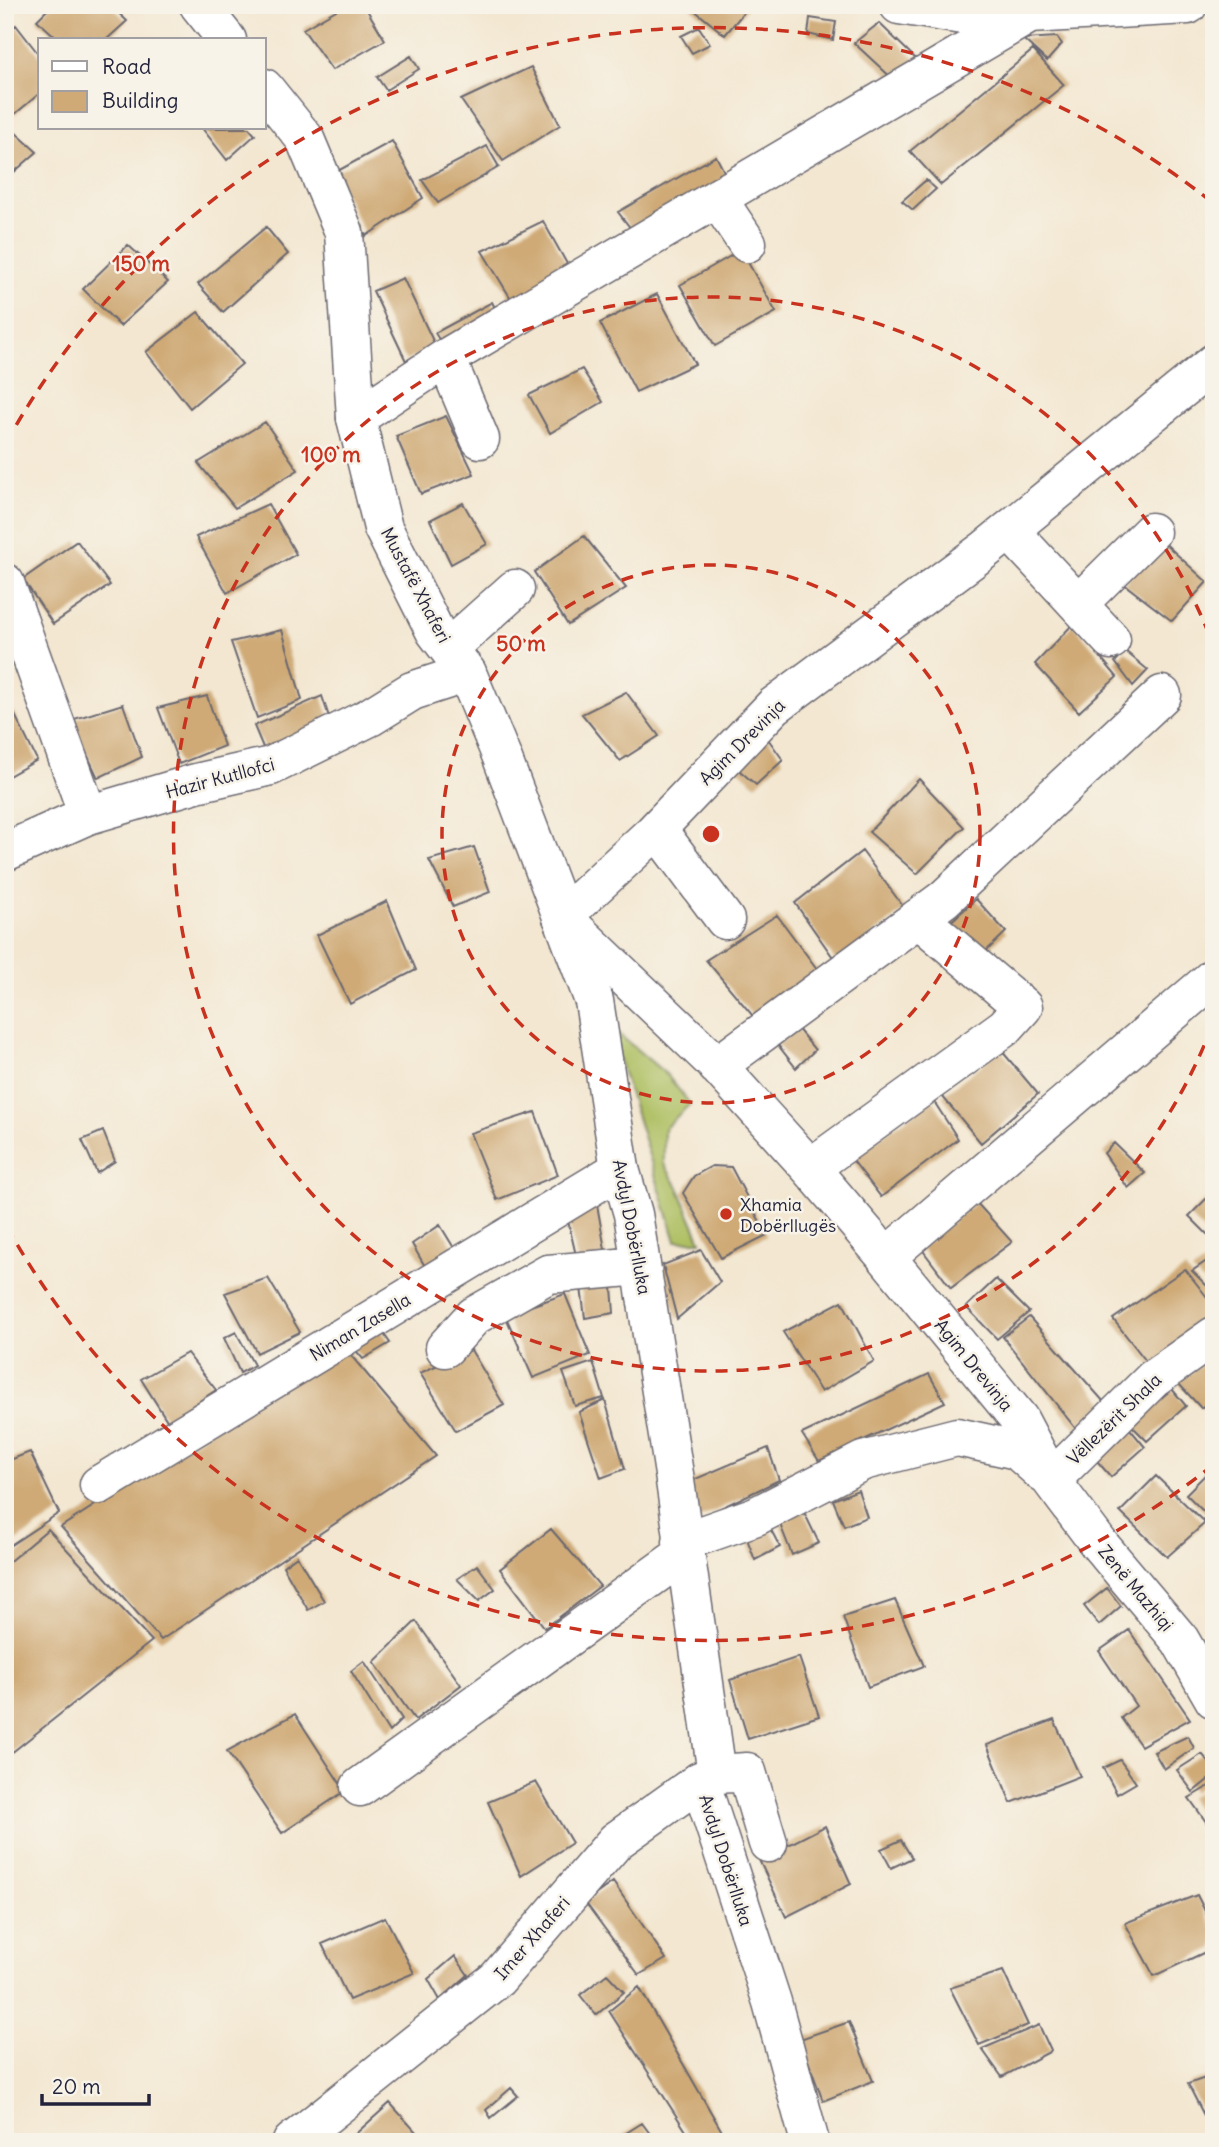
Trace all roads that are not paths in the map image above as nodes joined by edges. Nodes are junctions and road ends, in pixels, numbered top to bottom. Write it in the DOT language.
graph roads {
  1 [pos="199,5"];
  2 [pos="899,5"];
  3 [pos="1184,6"];
  4 [pos="1028,15"];
  5 [pos="225,38"];
  6 [pos="266,90"];
  7 [pos="717,198"];
  8 [pos="747,243"];
  9 [pos="446,358"];
  10 [pos="1214,363"];
  11 [pos="356,418"];
  12 [pos="480,439"];
  13 [pos="1009,530"];
  14 [pos="1151,532"];
  15 [pos="5,583"];
  16 [pos="515,589"];
  17 [pos="1078,604"];
  18 [pos="1111,640"];
  19 [pos="458,660"];
  20 [pos="1162,695"];
  21 [pos="88,816"];
  22 [pos="657,829"];
  23 [pos="5,852"];
  24 [pos="562,917"];
  25 [pos="918,918"];
  26 [pos="725,920"];
  27 [pos="1214,977"];
  28 [pos="718,1066"];
  29 [pos="810,1168"];
  30 [pos="620,1169"];
  31 [pos="886,1257"];
  32 [pos="641,1266"];
  33 [pos="1214,1336"];
  34 [pos="445,1348"];
  35 [pos="1051,1480"];
  36 [pos="99,1485"];
  37 [pos="684,1547"];
  38 [pos="1214,1699"];
  39 [pos="708,1777"];
  40 [pos="360,1787"];
  41 [pos="768,1843"];
  42 [pos="806,2137"];
  43 [pos="292,2142"];
  1 -- 5 [label="street"];
  2 -- 4 [label="street"];
  3 -- 4 [label="street"];
  4 -- 7 [label="street"];
  6 -- 11 [label="street, Mustafë Xhaferi"];
  7 -- 8 [label="street"];
  7 -- 9 [label="street"];
  9 -- 11 [label="street"];
  9 -- 12 [label="street"];
  10 -- 13 [label="street, Agim Drevinja"];
  11 -- 19 [label="street, Mustafë Xhaferi"];
  13 -- 17 [label="street"];
  13 -- 22 [label="street, Agim Drevinja"];
  14 -- 17 [label="street"];
  15 -- 21 [label="street"];
  16 -- 19 [label="street"];
  17 -- 18 [label="street"];
  19 -- 21 [label="street, Hazir Kutllofci"];
  19 -- 24 [label="street, Mustafë Xhaferi"];
  20 -- 25 [label="street"];
  21 -- 23 [label="street, Hazir Kutllofci"];
  22 -- 24 [label="street, Agim Drevinja"];
  22 -- 26 [label="street"];
  24 -- 28 [label="street, Agim Drevinja"];
  24 -- 30 [label="street, Avdyl Dobërlluka"];
  25 -- 28 [label="street"];
  25 -- 29 [label="street"];
  27 -- 31 [label="street"];
  28 -- 29 [label="street, Agim Drevinja"];
  29 -- 31 [label="street, Agim Drevinja"];
  30 -- 32 [label="street, Avdyl Dobërlluka"];
  30 -- 36 [label="street, Niman Zasella"];
  31 -- 35 [label="street, Agim Drevinja"];
  32 -- 34 [label="street"];
  32 -- 37 [label="street, Avdyl Dobërlluka"];
  33 -- 35 [label="street, Vëllezërit Shala"];
  35 -- 37 [label="street"];
  35 -- 38 [label="street, Zenë Mazhiqi"];
  37 -- 39 [label="street, Avdyl Dobërlluka"];
  37 -- 40 [label="street"];
  39 -- 41 [label="street"];
  39 -- 42 [label="street, Avdyl Dobërlluka"];
  39 -- 43 [label="street, Imer Xhaferi"];
}
